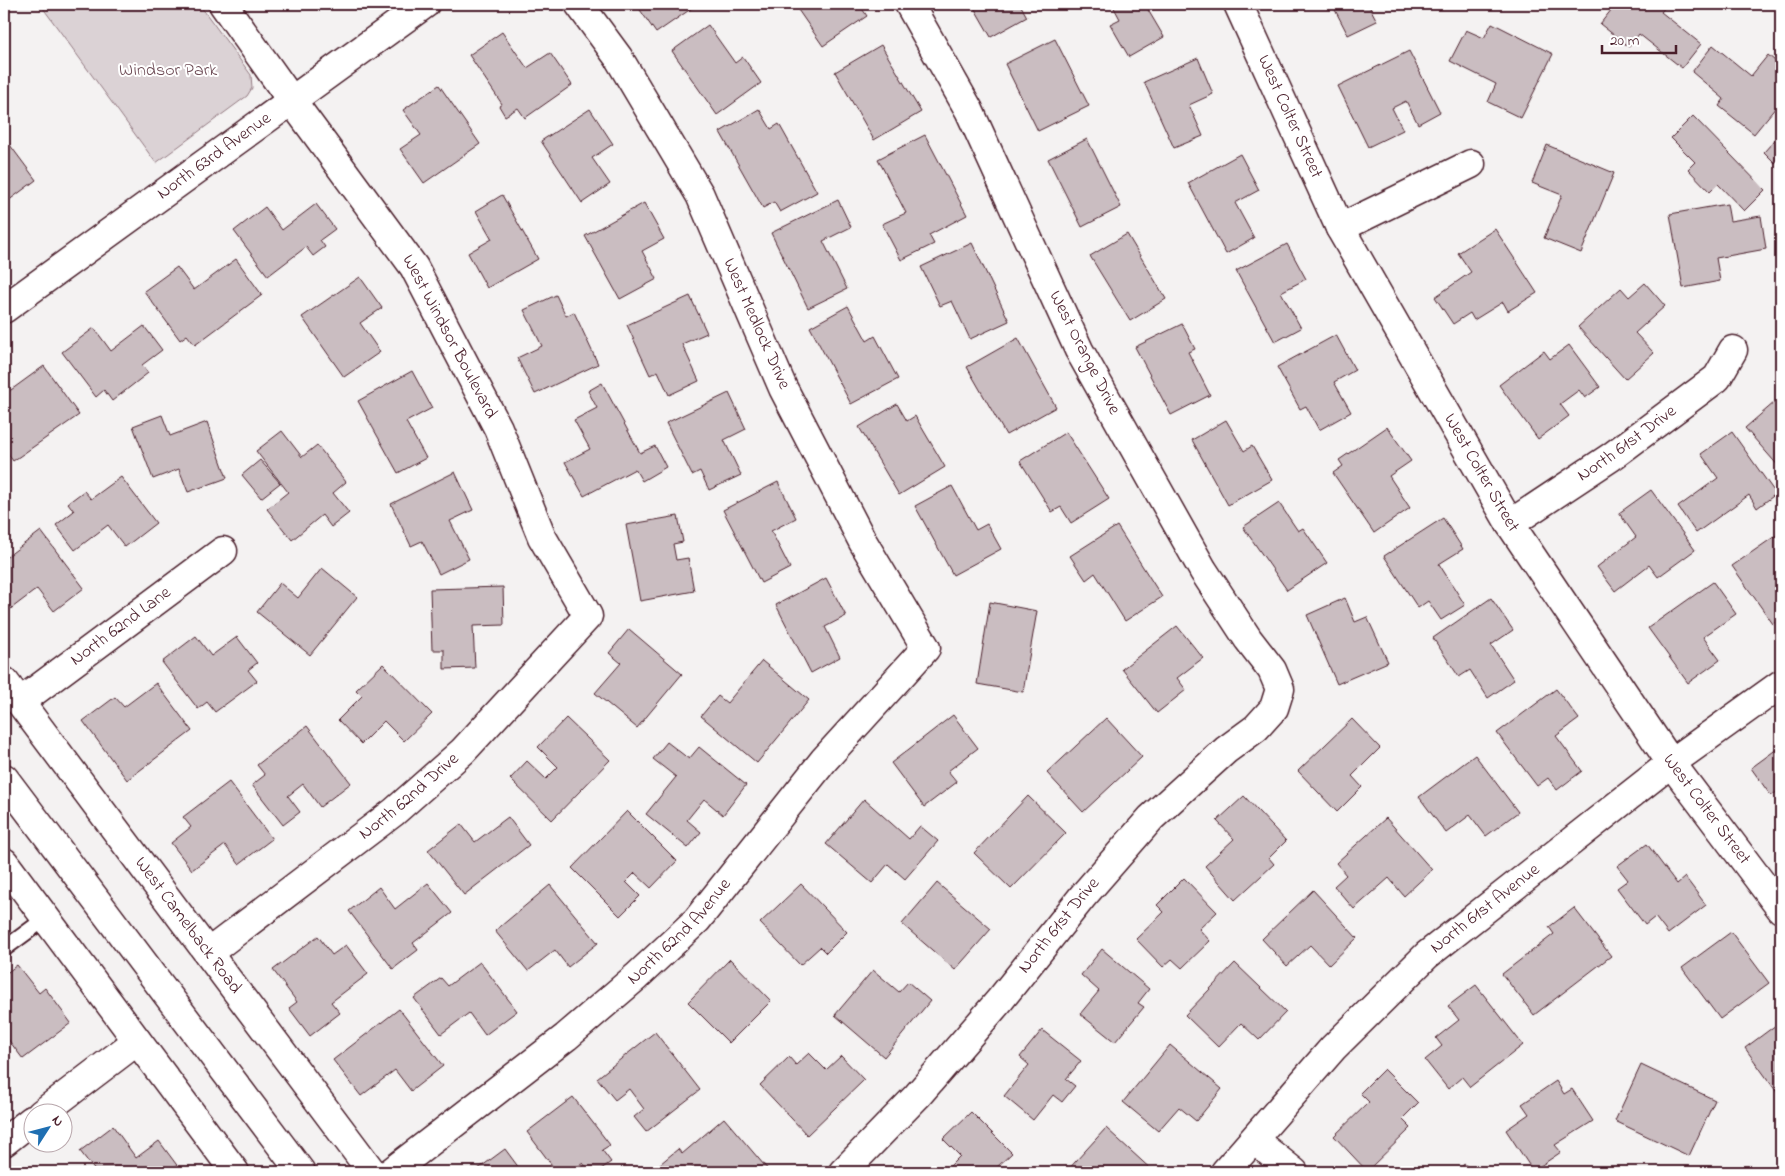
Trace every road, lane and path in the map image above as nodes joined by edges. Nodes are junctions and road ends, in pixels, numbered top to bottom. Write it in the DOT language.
graph roads {
  1 [pos="222,4"];
  2 [pos="425,4"];
  3 [pos="579,4"];
  4 [pos="909,4"];
  5 [pos="1238,4"];
  6 [pos="292,101"];
  7 [pos="1471,164"];
  8 [pos="1340,228"];
  9 [pos="4,309"];
  10 [pos="1734,350"];
  11 [pos="1510,524"];
  12 [pos="223,552"];
  13 [pos="588,616"];
  14 [pos="926,648"];
  15 [pos="1781,684"];
  16 [pos="1280,689"];
  17 [pos="12,691"];
  18 [pos="1671,763"];
  19 [pos="4,778"];
  20 [pos="4,862"];
  21 [pos="1781,909"];
  22 [pos="46,918"];
  23 [pos="4,949"];
  24 [pos="208,953"];
  25 [pos="137,1041"];
  26 [pos="54,1104"];
  27 [pos="22,1128"];
  28 [pos="1254,1140"];
  29 [pos="4,1142"];
  30 [pos="232,1171"];
  31 [pos="301,1172"];
  32 [pos="372,1172"];
  33 [pos="391,1172"];
  34 [pos="843,1172"];
  35 [pos="1225,1172"];
  36 [pos="1294,1172"];
  1 -- 6 [label="street, West Windsor Boulevard"];
  2 -- 6 [label="street, North 63rd Avenue"];
  3 -- 14 [label="street, West Medlock Drive"];
  4 -- 16 [label="street, West Orange Drive"];
  5 -- 8 [label="street, West Colter Street"];
  6 -- 9 [label="street, North 63rd Avenue"];
  6 -- 13 [label="street, West Windsor Boulevard"];
  7 -- 8 [label="street"];
  8 -- 11 [label="street, West Colter Street"];
  10 -- 11 [label="street, North 61st Drive"];
  11 -- 18 [label="street, West Colter Street"];
  12 -- 17 [label="street, North 62nd Lane"];
  13 -- 24 [label="street, North 62nd Drive"];
  14 -- 33 [label="street, North 62nd Avenue"];
  15 -- 18 [label="street, North 61st Avenue"];
  16 -- 34 [label="street, North 61st Drive"];
  17 -- 24 [label="street, West Camelback Road"];
  18 -- 21 [label="street, West Colter Street"];
  18 -- 28 [label="street, North 61st Avenue"];
  19 -- 31 [label="street"];
  20 -- 22 [label="street"];
  22 -- 23 [label="lane"];
  22 -- 25 [label="street"];
  24 -- 32 [label="street, West Camelback Road"];
  25 -- 26 [label="street"];
  25 -- 30 [label="street"];
  27 -- 29 [label="street"];
  28 -- 35 [label="street, North 61st Avenue"];
  28 -- 36 [label="street"];
}
